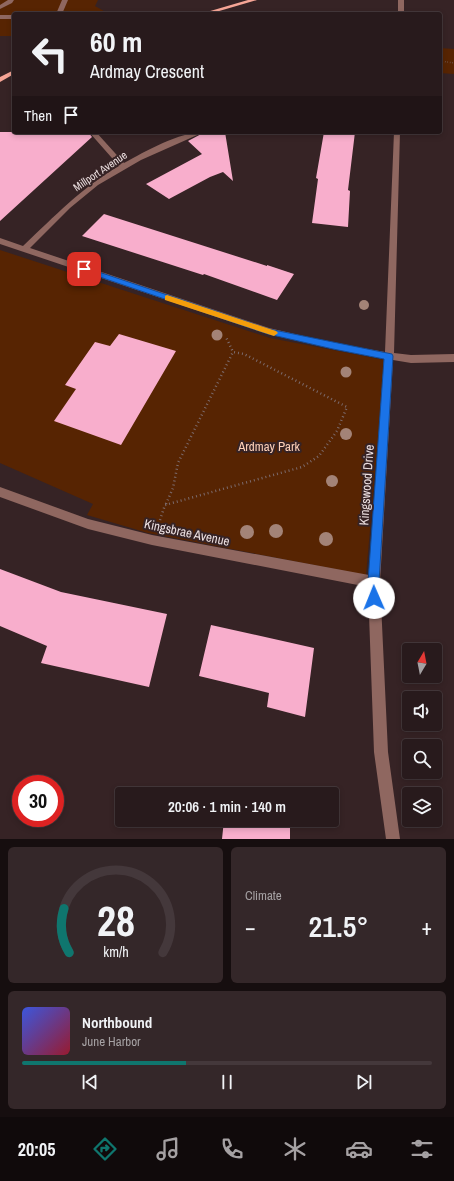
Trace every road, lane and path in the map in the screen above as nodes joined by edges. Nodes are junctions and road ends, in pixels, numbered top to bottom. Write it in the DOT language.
graph roads {
  1 [pos="11,0"];
  2 [pos="65,0"];
  3 [pos="254,0"];
  4 [pos="401,0"];
  5 [pos="0,7"];
  6 [pos="60,12"];
  7 [pos="210,12"];
  8 [pos="401,12"];
  9 [pos="12,16"];
  10 [pos="0,17"];
  11 [pos="442,61"];
  12 [pos="454,63"];
  13 [pos="12,73"];
  14 [pos="0,80"];
  15 [pos="94,134"];
  16 [pos="195,134"];
  17 [pos="397,134"];
  18 [pos="123,166"];
  19 [pos="0,241"];
  20 [pos="25,249"];
  21 [pos="233,320"];
  22 [pos="233,352"];
  23 [pos="389,356"];
  24 [pos="454,358"];
  25 [pos="0,492"];
  26 [pos="165,505"];
  27 [pos="152,540"];
  28 [pos="374,582"];
  29 [pos="393,839"];
  1 -- 5 [label="street"];
  2 -- 6 [label="street"];
  3 -- 7 [label="main road"];
  4 -- 8 [label="street"];
  9 -- 10 [label="street"];
  11 -- 12 [label="path"];
  13 -- 14 [label="main road"];
  15 -- 18 [label="street"];
  16 -- 18 [label="street, Millport Avenue"];
  17 -- 23 [label="street, Kingswood Drive"];
  18 -- 20 [label="street, Millport Avenue"];
  19 -- 20 [label="street"];
  20 -- 21 [label="street"];
  21 -- 22 [label="path"];
  21 -- 23 [label="street"];
  22 -- 26 [label="path"];
  22 -- 26 [label="path"];
  23 -- 24 [label="street"];
  23 -- 28 [label="street, Kingswood Drive"];
  25 -- 27 [label="street, Kingsbrae Avenue"];
  26 -- 27 [label="path"];
  27 -- 28 [label="street, Kingsbrae Avenue"];
  28 -- 29 [label="street, Kingswood Drive"];
}
